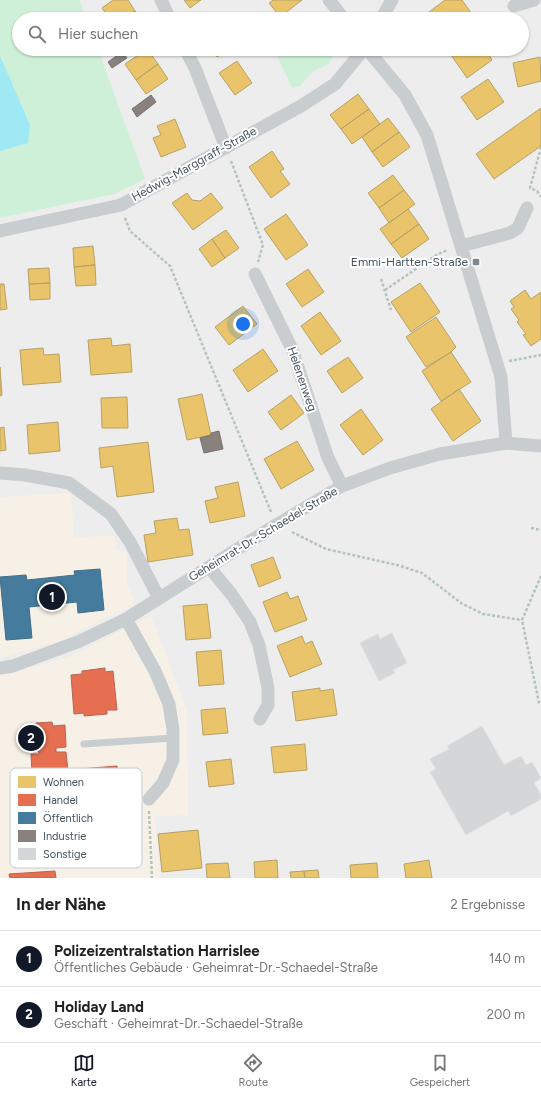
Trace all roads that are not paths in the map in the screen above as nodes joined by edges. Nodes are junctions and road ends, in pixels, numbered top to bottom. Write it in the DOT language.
graph roads {
  1 [pos="161,0"];
  2 [pos="329,0"];
  3 [pos="392,0"];
  4 [pos="534,0"];
  5 [pos="514,6"];
  6 [pos="167,12"];
  7 [pos="338,12"];
  8 [pos="385,12"];
  9 [pos="189,56"];
  10 [pos="359,56"];
  11 [pos="371,56"];
  12 [pos="226,148"];
  13 [pos="527,208"];
  14 [pos="0,231"];
  15 [pos="461,246"];
  16 [pos="255,274"];
  17 [pos="506,444"];
  18 [pos="541,446"];
  19 [pos="0,473"];
  20 [pos="342,486"];
  21 [pos="209,567"];
  22 [pos="159,598"];
  23 [pos="126,618"];
  24 [pos="0,668"];
  25 [pos="260,719"];
  26 [pos="173,738"];
  27 [pos="84,744"];
  28 [pos="148,799"];
  1 -- 6 [label="street"];
  2 -- 7 [label="street"];
  3 -- 8 [label="street"];
  4 -- 5 [label="street"];
  9 -- 12 [label="street"];
  10 -- 12 [label="street, Hedwig-Marggraff-Straße"];
  11 -- 15 [label="street"];
  12 -- 14 [label="street, Hedwig-Marggraff-Straße"];
  13 -- 15 [label="street"];
  15 -- 17 [label="street"];
  16 -- 20 [label="street, Helenenweg"];
  17 -- 18 [label="street, Geheimrat-Dr.-Schaedel-Straße"];
  17 -- 20 [label="street, Geheimrat-Dr.-Schaedel-Straße"];
  19 -- 22 [label="street"];
  20 -- 21 [label="street, Geheimrat-Dr.-Schaedel-Straße"];
  21 -- 22 [label="street, Geheimrat-Dr.-Schaedel-Straße"];
  21 -- 25 [label="street"];
  22 -- 23 [label="street, Geheimrat-Dr.-Schaedel-Straße"];
  23 -- 24 [label="street, Geheimrat-Dr.-Schaedel-Straße"];
  23 -- 26 [label="street"];
  26 -- 27 [label="lane"];
  26 -- 28 [label="street"];
}
